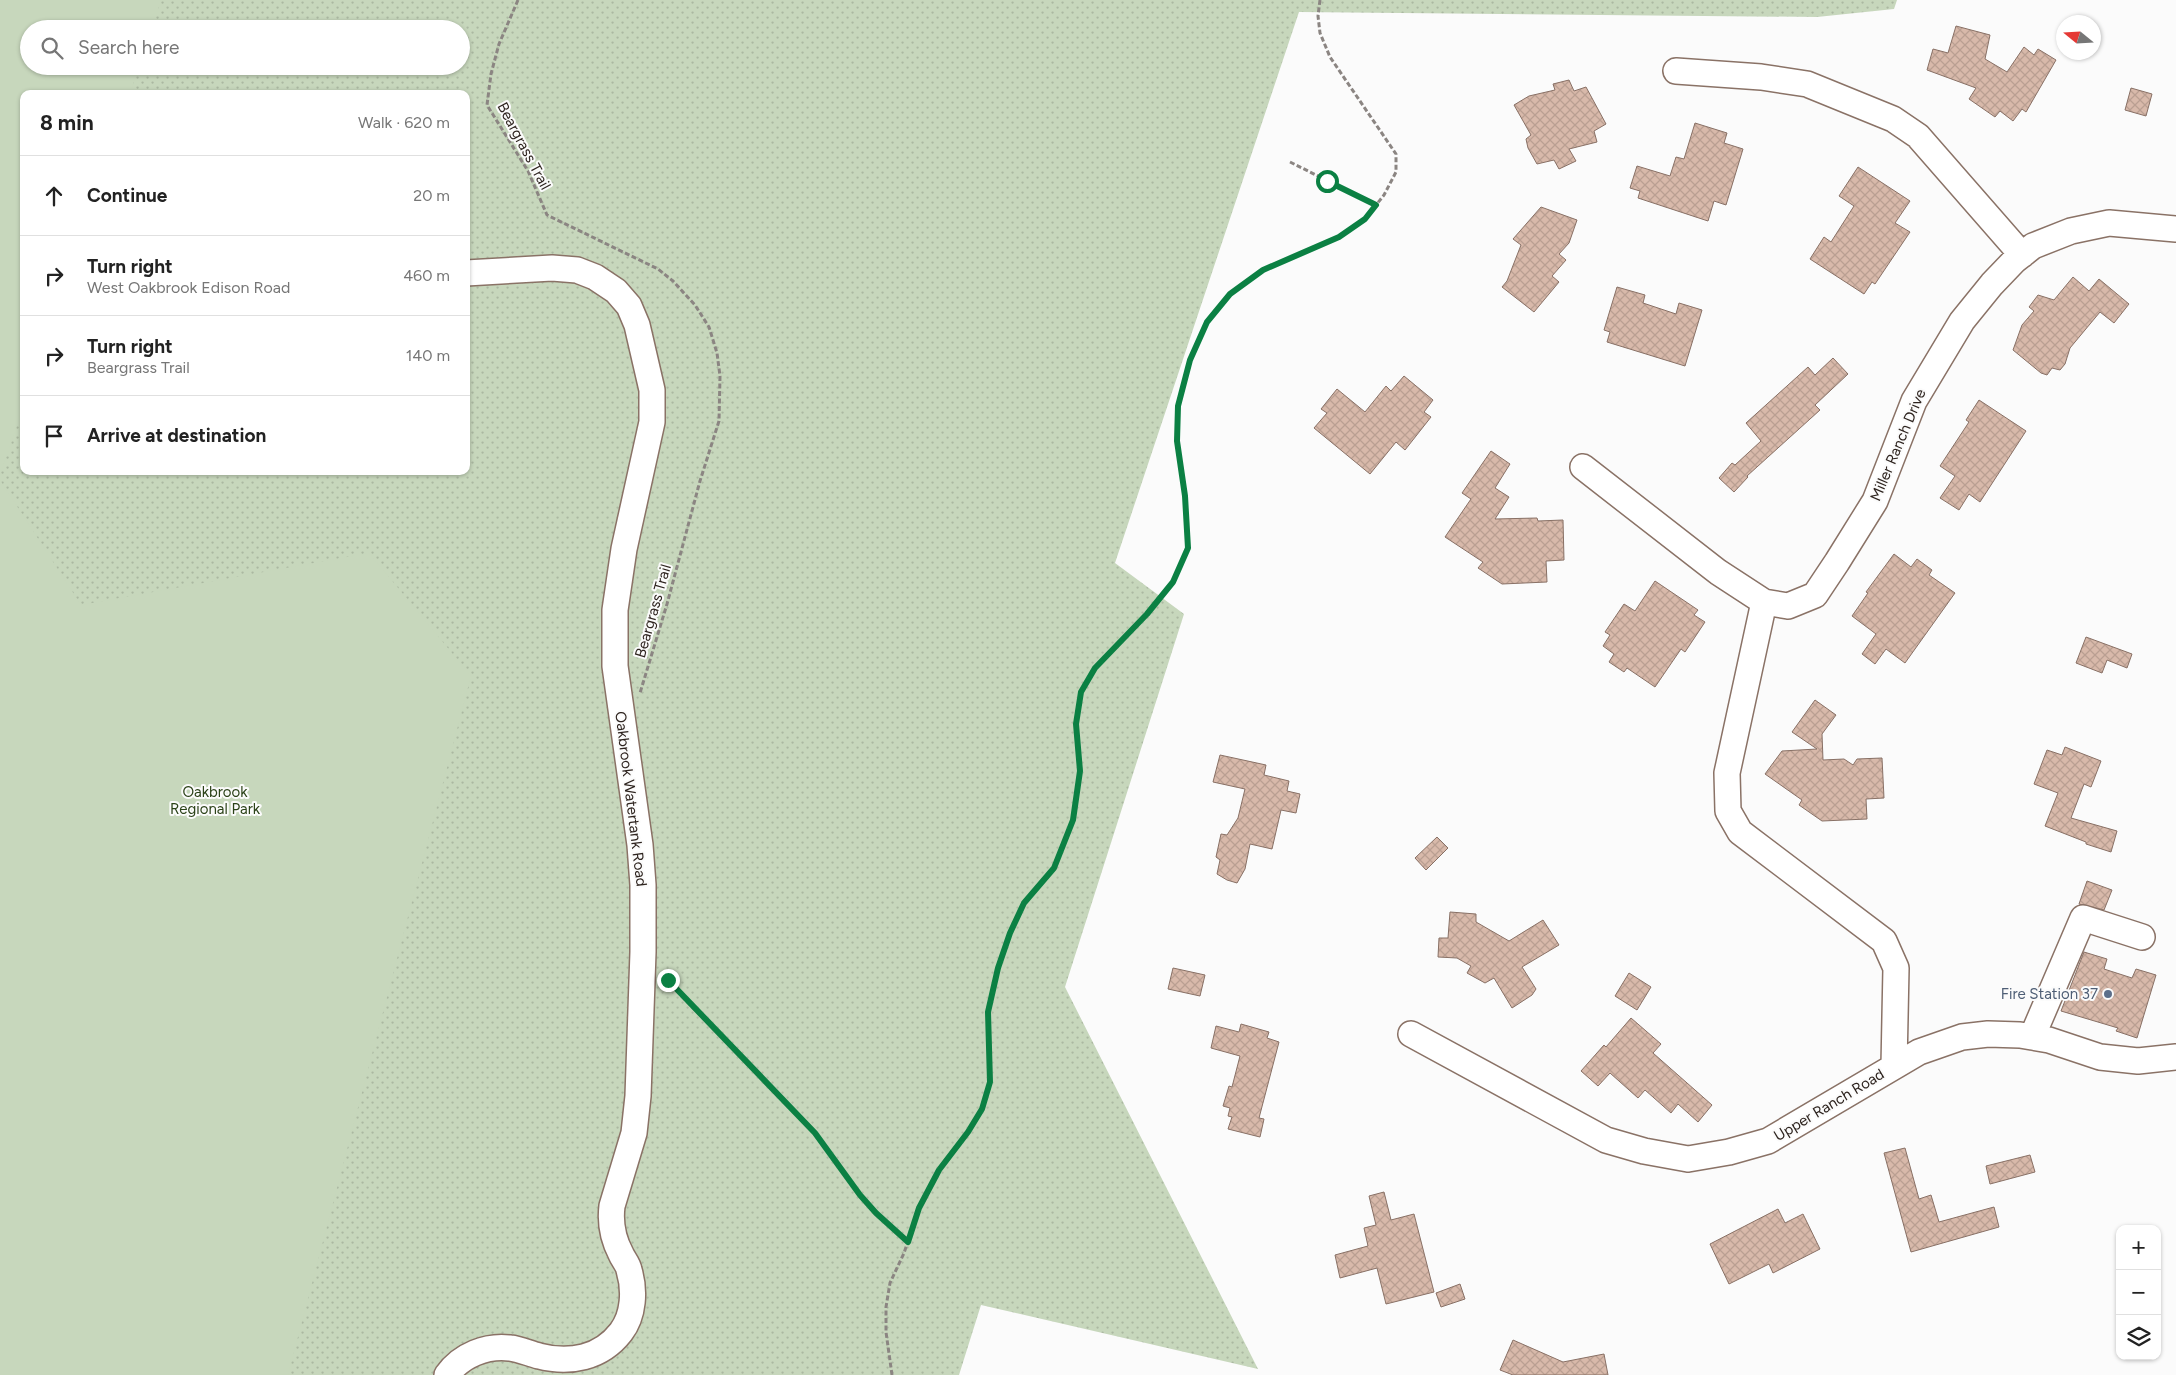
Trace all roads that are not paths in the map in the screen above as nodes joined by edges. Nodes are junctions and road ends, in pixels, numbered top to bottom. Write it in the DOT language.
graph roads {
  1 [pos="1676,71"];
  2 [pos="2176,228"];
  3 [pos="2022,255"];
  4 [pos="470,273"];
  5 [pos="1583,467"];
  6 [pos="1764,602"];
  7 [pos="2142,937"];
  8 [pos="1412,1034"];
  9 [pos="2032,1037"];
  10 [pos="2176,1057"];
  11 [pos="1894,1066"];
  12 [pos="447,1375"];
  1 -- 3 [label="street"];
  2 -- 3 [label="street, Miller Ranch Drive"];
  3 -- 6 [label="street, Miller Ranch Drive"];
  4 -- 12 [label="street, Oakbrook Watertank Road"];
  5 -- 6 [label="street, Miller Ranch Drive"];
  6 -- 11 [label="street"];
  7 -- 9 [label="street"];
  8 -- 11 [label="street, Upper Ranch Road"];
  9 -- 10 [label="street, Upper Ranch Road"];
  9 -- 11 [label="street, Upper Ranch Road"];
}
